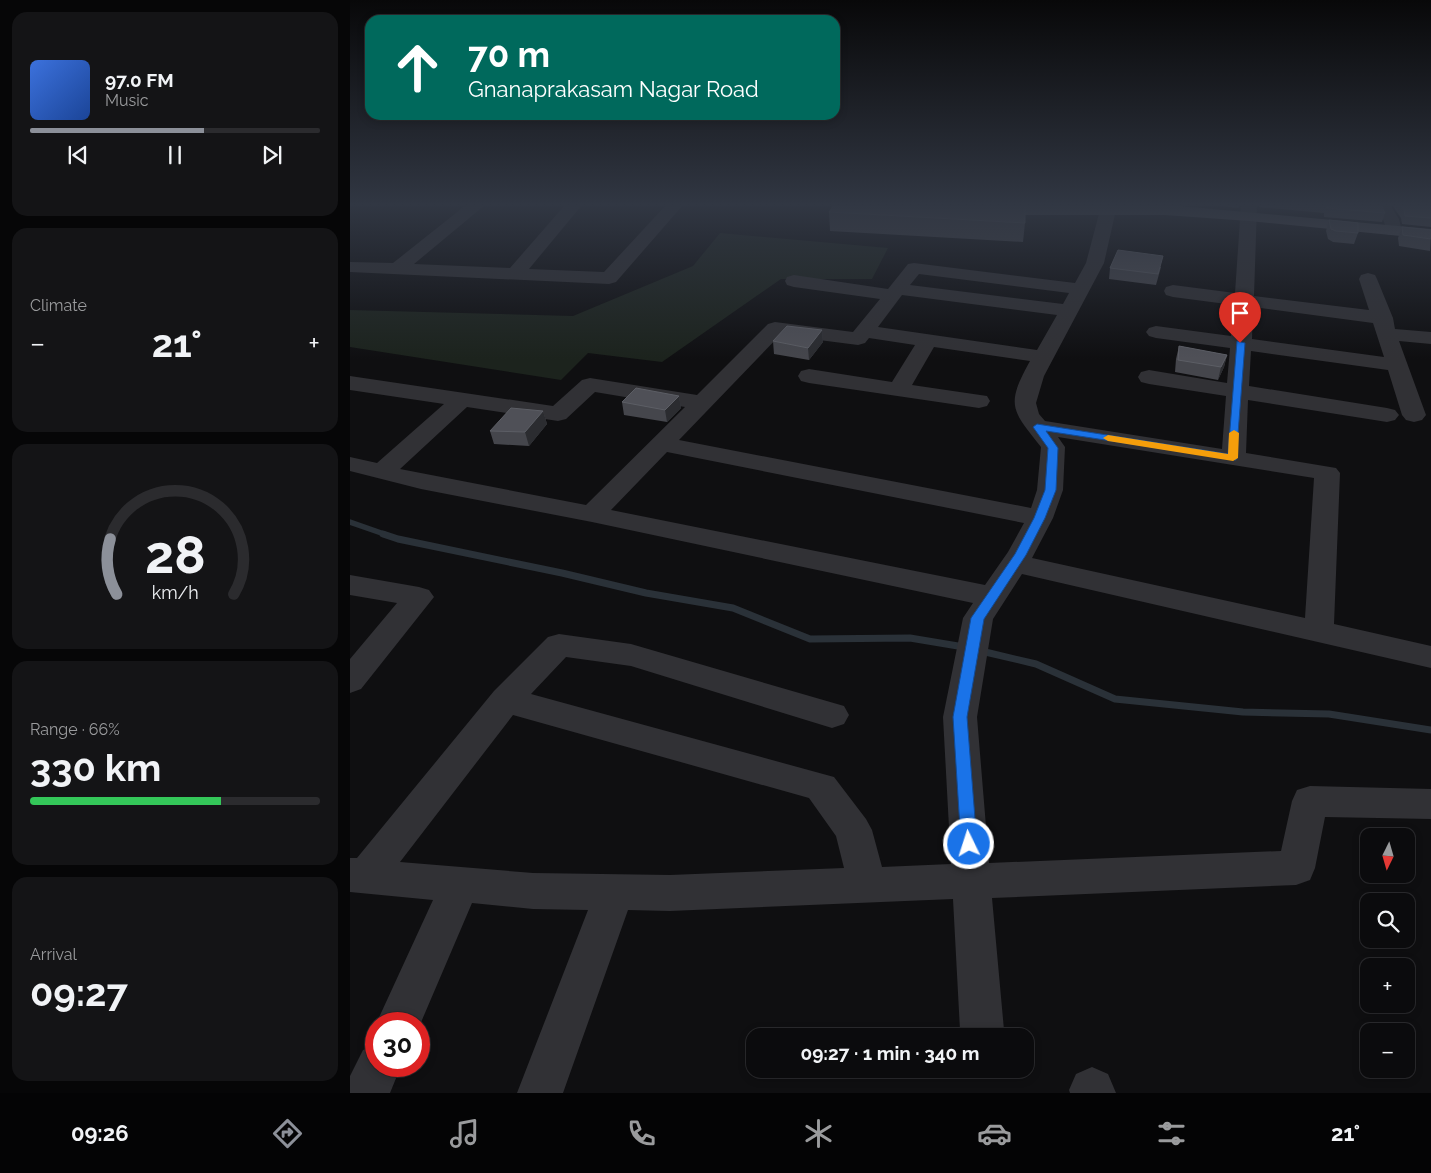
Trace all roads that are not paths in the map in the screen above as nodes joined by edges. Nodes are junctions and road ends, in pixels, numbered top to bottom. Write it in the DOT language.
graph roads {
  1 [pos="413,256"];
  2 [pos="531,256"];
  3 [pos="629,256"];
  4 [pos="1098,256"];
  5 [pos="1246,256"];
  6 [pos="350,267"];
  7 [pos="397,269"];
  8 [pos="516,273"];
  9 [pos="1368,279"];
  10 [pos="794,282"];
  11 [pos="1081,289"];
  12 [pos="1173,291"];
  13 [pos="895,292"];
  14 [pos="1244,301"];
  15 [pos="1069,311"];
  16 [pos="1385,326"];
  17 [pos="864,331"];
  18 [pos="1156,332"];
  19 [pos="1431,338"];
  20 [pos="928,340"];
  21 [pos="1240,343"];
  22 [pos="1043,357"];
  23 [pos="1398,365"];
  24 [pos="809,376"];
  25 [pos="1149,377"];
  26 [pos="350,383"];
  27 [pos="898,390"];
  28 [pos="1237,392"];
  29 [pos="462,400"];
  30 [pos="979,402"];
  31 [pos="702,403"];
  32 [pos="1388,415"];
  33 [pos="1414,415"];
  34 [pos="1037,427"];
  35 [pos="664,444"];
  36 [pos="1233,458"];
  37 [pos="350,464"];
  38 [pos="382,472"];
  39 [pos="592,514"];
  40 [pos="1040,518"];
  41 [pos="1014,563"];
  42 [pos="350,585"];
  43 [pos="985,608"];
  44 [pos="1319,632"];
  45 [pos="1431,657"];
  46 [pos="350,681"];
  47 [pos="506,700"];
  48 [pos="832,715"];
  49 [pos="1431,804"];
  50 [pos="358,876"];
  51 [pos="972,880"];
  52 [pos="460,885"];
  53 [pos="868,885"];
  54 [pos="614,890"];
  55 [pos="403,1012"];
  56 [pos="982,1028"];
  57 [pos="374,1077"];
  58 [pos="366,1093"];
  59 [pos="540,1093"];
  1 -- 7 [label="street"];
  2 -- 8 [label="street"];
  3 -- 8 [label="street"];
  4 -- 11 [label="street"];
  5 -- 14 [label="street"];
  6 -- 7 [label="street"];
  7 -- 8 [label="street"];
  9 -- 16 [label="street"];
  10 -- 13 [label="street"];
  11 -- 13 [label="street"];
  11 -- 15 [label="street"];
  12 -- 14 [label="street"];
  13 -- 15 [label="street"];
  13 -- 17 [label="street"];
  14 -- 16 [label="street"];
  14 -- 21 [label="street"];
  15 -- 22 [label="street"];
  16 -- 19 [label="street"];
  16 -- 23 [label="street"];
  17 -- 20 [label="street"];
  17 -- 31 [label="street"];
  18 -- 21 [label="street"];
  20 -- 22 [label="street"];
  20 -- 27 [label="street"];
  21 -- 23 [label="street"];
  21 -- 28 [label="street"];
  22 -- 34 [label="street"];
  23 -- 33 [label="street"];
  24 -- 27 [label="street"];
  25 -- 28 [label="street"];
  26 -- 29 [label="street"];
  27 -- 30 [label="street"];
  28 -- 32 [label="street"];
  28 -- 36 [label="street"];
  29 -- 31 [label="street"];
  29 -- 38 [label="street"];
  31 -- 35 [label="street"];
  34 -- 36 [label="street"];
  34 -- 40 [label="street"];
  35 -- 39 [label="street"];
  35 -- 40 [label="street"];
  36 -- 44 [label="street"];
  37 -- 38 [label="street"];
  38 -- 39 [label="street"];
  39 -- 43 [label="street"];
  40 -- 41 [label="street"];
  41 -- 43 [label="street"];
  41 -- 44 [label="street"];
  42 -- 46 [label="street"];
  43 -- 51 [label="street"];
  44 -- 45 [label="street"];
  47 -- 48 [label="street"];
  47 -- 50 [label="street"];
  47 -- 53 [label="street"];
  49 -- 51 [label="street"];
  50 -- 52 [label="street"];
  51 -- 53 [label="street"];
  51 -- 56 [label="street"];
  52 -- 54 [label="street"];
  52 -- 55 [label="street"];
  53 -- 54 [label="street"];
  54 -- 59 [label="street"];
  57 -- 58 [label="street"];
}
